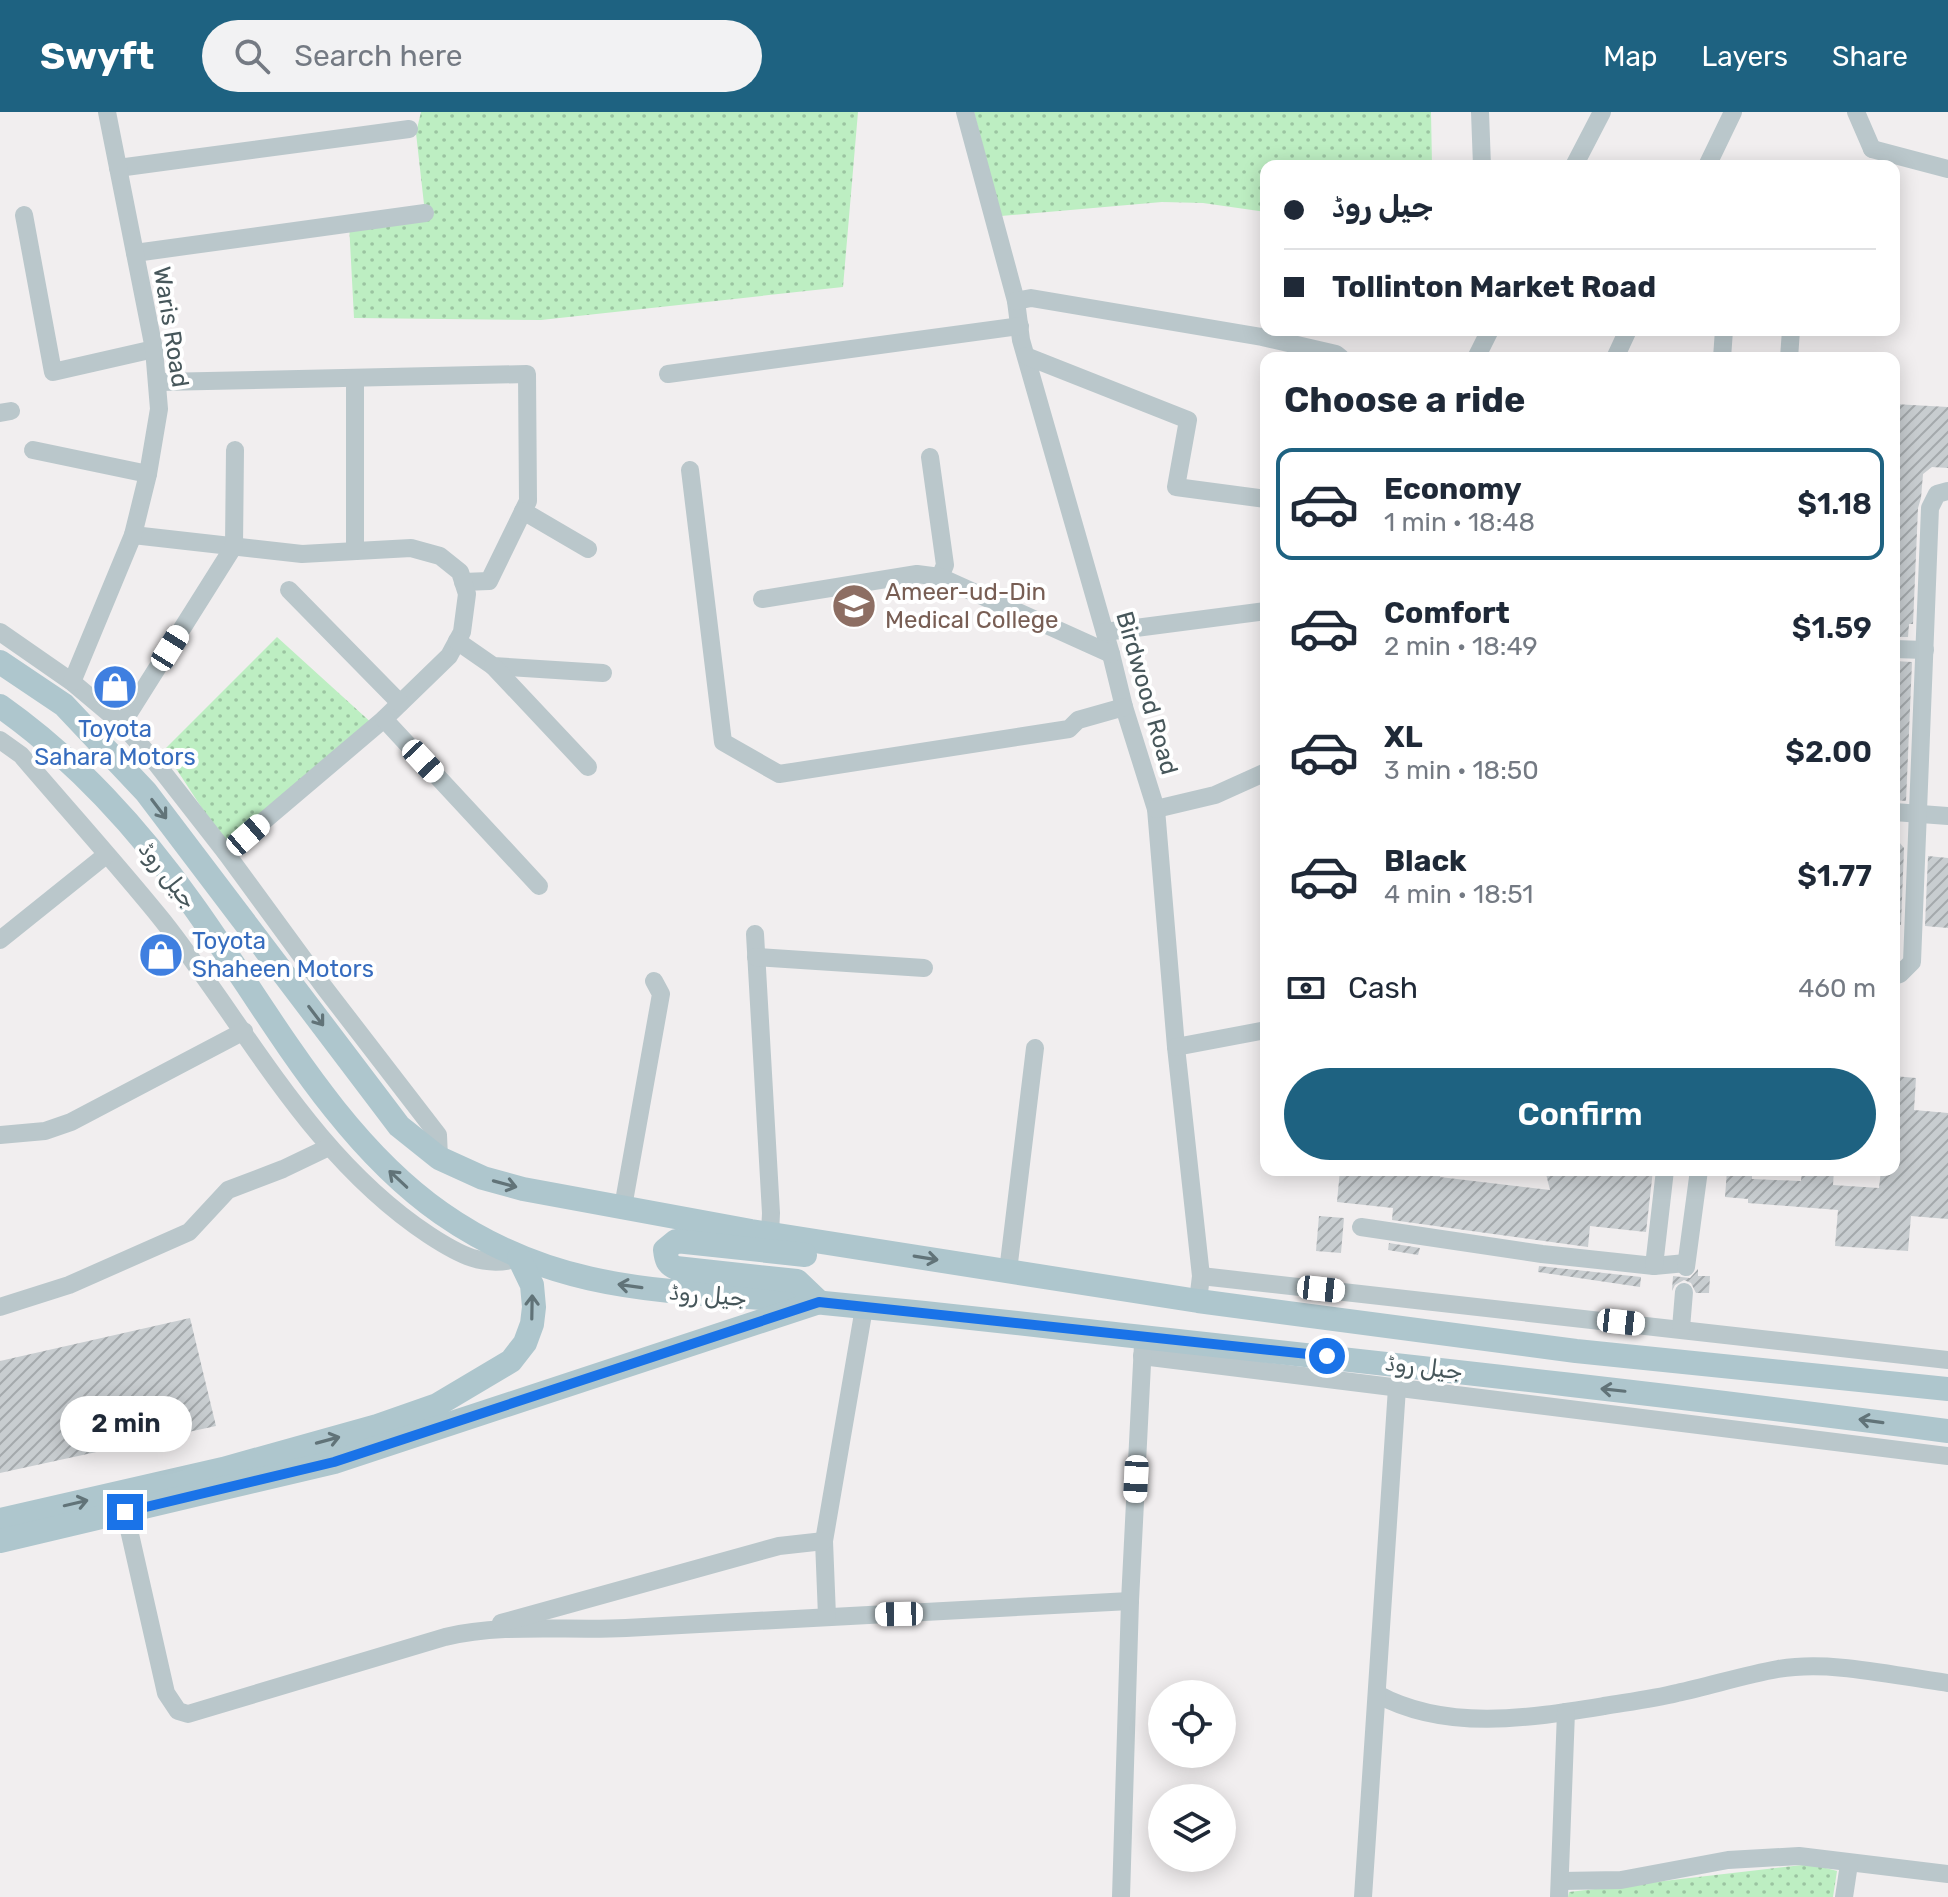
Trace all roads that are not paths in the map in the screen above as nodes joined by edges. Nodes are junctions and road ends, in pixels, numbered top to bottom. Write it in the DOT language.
graph roads {
  1 [pos="107,112"];
  2 [pos="965,112"];
  3 [pos="1480,112"];
  4 [pos="1602,112"];
  5 [pos="1733,112"];
  6 [pos="1856,112"];
  7 [pos="409,129"];
  8 [pos="1870,158"];
  9 [pos="1482,160"];
  10 [pos="1577,160"];
  11 [pos="1710,160"];
  12 [pos="1900,162"];
  13 [pos="118,168"];
  14 [pos="1948,169"];
  15 [pos="425,213"];
  16 [pos="24,215"];
  17 [pos="135,253"];
  18 [pos="1016,301"];
  19 [pos="1020,326"];
  20 [pos="154,349"];
  21 [pos="1327,352"];
  22 [pos="1026,356"];
  23 [pos="668,374"];
  24 [pos="355,378"];
  25 [pos="159,382"];
  26 [pos="33,450"];
  27 [pos="235,450"];
  28 [pos="930,457"];
  29 [pos="690,470"];
  30 [pos="148,474"];
  31 [pos="1948,491"];
  32 [pos="1260,498"];
  33 [pos="523,511"];
  34 [pos="133,535"];
  35 [pos="234,546"];
  36 [pos="588,549"];
  37 [pos="355,551"];
  38 [pos="940,577"];
  39 [pos="463,582"];
  40 [pos="289,590"];
  41 [pos="762,599"];
  42 [pos="1260,612"];
  43 [pos="0,632"];
  44 [pos="1105,632"];
  45 [pos="457,641"];
  46 [pos="1900,649"];
  47 [pos="1925,650"];
  48 [pos="1111,654"];
  49 [pos="0,662"];
  50 [pos="493,666"];
  51 [pos="603,673"];
  52 [pos="72,682"];
  53 [pos="400,703"];
  54 [pos="0,706"];
  55 [pos="1124,707"];
  56 [pos="384,719"];
  57 [pos="122,724"];
  58 [pos="0,740"];
  59 [pos="588,767"];
  60 [pos="1260,775"];
  61 [pos="1156,809"];
  62 [pos="1900,812"];
  63 [pos="1919,814"];
  64 [pos="1948,816"];
  65 [pos="226,853"];
  66 [pos="106,855"];
  67 [pos="539,886"];
  68 [pos="755,934"];
  69 [pos="0,940"];
  70 [pos="756,957"];
  71 [pos="924,968"];
  72 [pos="1900,974"];
  73 [pos="654,981"];
  74 [pos="244,1031"];
  75 [pos="1260,1031"];
  76 [pos="1176,1047"];
  77 [pos="1035,1048"];
  78 [pos="0,1135"];
  79 [pos="329,1147"];
  80 [pos="439,1158"];
  81 [pos="1664,1176"];
  82 [pos="1698,1176"];
  83 [pos="623,1207"];
  84 [pos="1361,1227"];
  85 [pos="770,1234"];
  86 [pos="871,1249"];
  87 [pos="519,1258"];
  88 [pos="1654,1266"];
  89 [pos="1008,1271"];
  90 [pos="1201,1276"];
  91 [pos="1684,1292"];
  92 [pos="1198,1301"];
  93 [pos="819,1302"];
  94 [pos="0,1307"];
  95 [pos="864,1308"];
  96 [pos="1681,1328"];
  97 [pos="1790,1341"];
  98 [pos="1143,1347"];
  99 [pos="1948,1360"];
  100 [pos="1786,1373"];
  101 [pos="1397,1388"];
  102 [pos="1948,1389"];
  103 [pos="1948,1431"];
  104 [pos="1948,1456"];
  105 [pos="125,1512"];
  106 [pos="0,1520"];
  107 [pos="0,1541"];
  108 [pos="824,1541"];
  109 [pos="1130,1601"];
  110 [pos="827,1616"];
  111 [pos="483,1629"];
  112 [pos="1948,1683"];
  113 [pos="1377,1694"];
  114 [pos="1566,1712"];
  115 [pos="1849,1864"];
  116 [pos="1948,1874"];
  117 [pos="1560,1889"];
  118 [pos="1121,1897"];
  119 [pos="1363,1897"];
  120 [pos="1844,1897"];
  1 -- 13 [label="street, Waris Road"];
  2 -- 18 [label="street, Birdwood Road"];
  3 -- 9 [label="street"];
  4 -- 10 [label="street"];
  5 -- 11 [label="street"];
  6 -- 8 [label="street"];
  7 -- 13 [label="street"];
  12 -- 14 [label="street"];
  13 -- 17 [label="street, Waris Road"];
  15 -- 17 [label="street"];
  16 -- 20 [label="street"];
  17 -- 20 [label="street, Waris Road"];
  18 -- 19 [label="street, Birdwood Road"];
  18 -- 21 [label="street"];
  19 -- 22 [label="street, Birdwood Road"];
  19 -- 23 [label="street"];
  20 -- 25 [label="street, Waris Road"];
  22 -- 32 [label="street"];
  22 -- 44 [label="street, Birdwood Road"];
  24 -- 25 [label="street"];
  24 -- 33 [label="street"];
  24 -- 37 [label="street"];
  25 -- 30 [label="street, Waris Road"];
  26 -- 30 [label="street"];
  27 -- 35 [label="street"];
  28 -- 38 [label="street"];
  29 -- 55 [label="street"];
  30 -- 34 [label="street, Waris Road"];
  31 -- 47 [label="street"];
  33 -- 36 [label="street"];
  33 -- 39 [label="street"];
  34 -- 35 [label="street"];
  34 -- 52 [label="street, Waris Road"];
  35 -- 37 [label="street"];
  35 -- 57 [label="street"];
  37 -- 39 [label="street"];
  38 -- 41 [label="street"];
  38 -- 48 [label="street"];
  39 -- 45 [label="street"];
  40 -- 53 [label="street"];
  42 -- 44 [label="street"];
  43 -- 52 [label="street"];
  44 -- 48 [label="street, Birdwood Road"];
  45 -- 50 [label="street"];
  45 -- 53 [label="street"];
  46 -- 47 [label="street"];
  47 -- 63 [label="street"];
  48 -- 55 [label="street, Birdwood Road"];
  49 -- 80 [label="main road, جیل روڈ, one-way"];
  50 -- 51 [label="street"];
  50 -- 59 [label="street"];
  52 -- 57 [label="street"];
  53 -- 56 [label="street"];
  87 -- 54 [label="main road, جیل روڈ, one-way"];
  55 -- 61 [label="street, Birdwood Road"];
  56 -- 65 [label="street"];
  56 -- 67 [label="street"];
  57 -- 65 [label="street"];
  58 -- 66 [label="street"];
  60 -- 61 [label="street"];
  61 -- 76 [label="street, Birdwood Road"];
  62 -- 63 [label="street"];
  63 -- 64 [label="street"];
  63 -- 72 [label="street"];
  65 -- 80 [label="street"];
  66 -- 69 [label="street"];
  66 -- 74 [label="street"];
  68 -- 70 [label="street"];
  70 -- 71 [label="street"];
  70 -- 85 [label="street"];
  73 -- 83 [label="street"];
  74 -- 78 [label="street"];
  74 -- 79 [label="street"];
  75 -- 76 [label="street"];
  76 -- 90 [label="street, Birdwood Road"];
  77 -- 89 [label="street"];
  79 -- 87 [label="street"];
  79 -- 94 [label="street"];
  80 -- 83 [label="main road, جیل روڈ, one-way"];
  81 -- 88 [label="street"];
  82 -- 88 [label="street"];
  83 -- 85 [label="main road, جیل روڈ"];
  84 -- 88 [label="street"];
  85 -- 86 [label="main road, جیل روڈ"];
  86 -- 89 [label="main road, جیل روڈ, one-way"];
  86 -- 93 [label="main road"];
  93 -- 87 [label="main road, جیل روڈ, one-way"];
  106 -- 87 [label="main road, one-way"];
  89 -- 92 [label="main road, جیل روڈ"];
  90 -- 92 [label="street, Birdwood Road"];
  90 -- 96 [label="street"];
  91 -- 96 [label="street"];
  92 -- 100 [label="main road, جیل روڈ"];
  93 -- 95 [label="main road, جیل روڈ"];
  93 -- 105 [label="main road"];
  95 -- 98 [label="main road, جیل روڈ"];
  95 -- 108 [label="street"];
  96 -- 97 [label="street"];
  97 -- 99 [label="street"];
  97 -- 100 [label="street"];
  98 -- 101 [label="street"];
  103 -- 98 [label="main road, جیل روڈ, one-way"];
  98 -- 109 [label="street"];
  100 -- 102 [label="main road, جیل روڈ"];
  101 -- 104 [label="street"];
  101 -- 113 [label="street"];
  105 -- 107 [label="main road"];
  105 -- 111 [label="street"];
  108 -- 110 [label="street"];
  108 -- 111 [label="street"];
  109 -- 110 [label="street"];
  109 -- 118 [label="street"];
  110 -- 111 [label="street"];
  112 -- 114 [label="street"];
  113 -- 114 [label="street"];
  113 -- 119 [label="street"];
  114 -- 117 [label="street"];
  115 -- 116 [label="street"];
  115 -- 117 [label="street"];
  115 -- 120 [label="street"];
}
